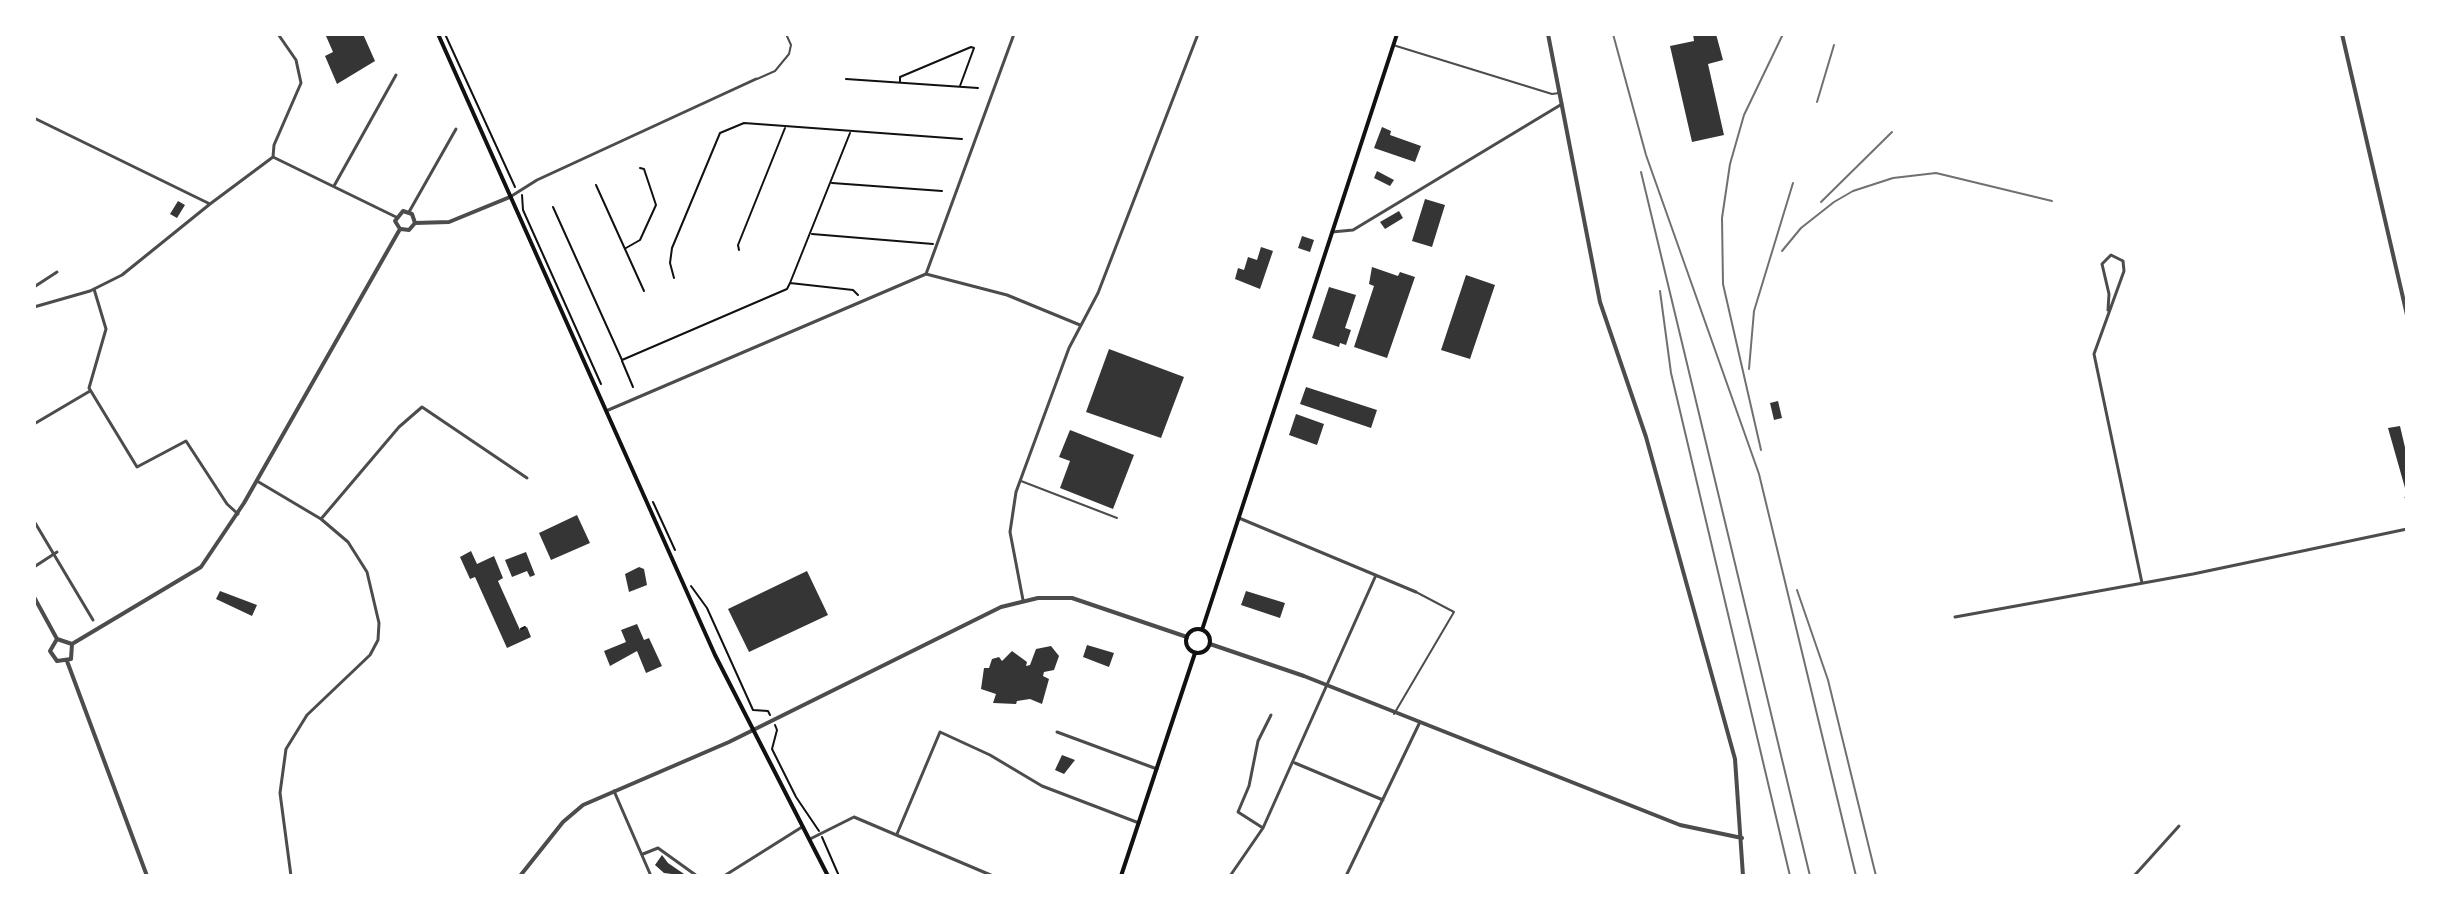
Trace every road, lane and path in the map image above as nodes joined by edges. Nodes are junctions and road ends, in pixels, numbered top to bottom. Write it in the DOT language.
graph roads {
  1 [pos="278,34"];
  2 [pos="438,34"];
  3 [pos="445,34"];
  4 [pos="786,34"];
  5 [pos="1014,34"];
  6 [pos="1198,34"];
  7 [pos="1397,34"];
  8 [pos="1548,34"];
  9 [pos="2342,34"];
  10 [pos="1393,45"];
  11 [pos="396,75"];
  12 [pos="756,79"];
  13 [pos="846,79"];
  14 [pos="900,82"];
  15 [pos="960,86"];
  16 [pos="978,88"];
  17 [pos="1560,93"];
  18 [pos="1562,104"];
  19 [pos="34,118"];
  20 [pos="786,127"];
  21 [pos="456,129"];
  22 [pos="850,132"];
  23 [pos="962,139"];
  24 [pos="273,157"];
  25 [pos="640,168"];
  26 [pos="831,183"];
  27 [pos="596,185"];
  28 [pos="334,186"];
  29 [pos="517,188"];
  30 [pos="942,191"];
  31 [pos="522,196"];
  32 [pos="510,197"];
  33 [pos="210,204"];
  34 [pos="553,207"];
  35 [pos="409,212"];
  36 [pos="396,217"];
  37 [pos="415,223"];
  38 [pos="400,229"];
  39 [pos="1332,232"];
  40 [pos="811,234"];
  41 [pos="934,245"];
  42 [pos="625,248"];
  43 [pos="739,250"];
  44 [pos="57,272"];
  45 [pos="926,274"];
  46 [pos="674,278"];
  47 [pos="790,283"];
  48 [pos="34,287"];
  49 [pos="94,289"];
  50 [pos="644,291"];
  51 [pos="858,295"];
  52 [pos="34,307"];
  53 [pos="2108,310"];
  54 [pos="2407,315"];
  55 [pos="1080,325"];
  56 [pos="622,360"];
  57 [pos="633,387"];
  58 [pos="90,391"];
  59 [pos="604,392"];
  60 [pos="605,412"];
  61 [pos="34,424"];
  62 [pos="527,478"];
  63 [pos="256,481"];
  64 [pos="1020,481"];
  65 [pos="652,500"];
  66 [pos="238,514"];
  67 [pos="1117,518"];
  68 [pos="1239,518"];
  69 [pos="321,519"];
  70 [pos="34,521"];
  71 [pos="36,528"];
  72 [pos="2407,529"];
  73 [pos="676,552"];
  74 [pos="56,553"];
  75 [pos="34,567"];
  76 [pos="1376,575"];
  77 [pos="686,576"];
  78 [pos="2142,583"];
  79 [pos="1416,592"];
  80 [pos="34,597"];
  81 [pos="1023,600"];
  82 [pos="1955,617"];
  83 [pos="93,620"];
  84 [pos="525,627"];
  85 [pos="521,629"];
  86 [pos="1202,630"];
  87 [pos="1187,637"];
  88 [pos="57,639"];
  89 [pos="72,644"];
  90 [pos="1210,644"];
  91 [pos="1195,653"];
  92 [pos="67,661"];
  93 [pos="1327,686"];
  94 [pos="768,711"];
  95 [pos="1394,714"];
  96 [pos="1271,715"];
  97 [pos="1419,724"];
  98 [pos="777,730"];
  99 [pos="751,732"];
  100 [pos="1057,732"];
  101 [pos="1294,763"];
  102 [pos="1157,769"];
  103 [pos="614,791"];
  104 [pos="1383,800"];
  105 [pos="1139,823"];
  106 [pos="802,826"];
  107 [pos="2179,826"];
  108 [pos="1263,828"];
  109 [pos="820,834"];
  110 [pos="897,834"];
  111 [pos="1742,838"];
  112 [pos="809,840"];
  113 [pos="643,854"];
  114 [pos="651,875"];
  115 [pos="147,876"];
  116 [pos="291,876"];
  117 [pos="520,876"];
  118 [pos="697,876"];
  119 [pos="724,876"];
  120 [pos="828,876"];
  121 [pos="839,876"];
  122 [pos="993,876"];
  123 [pos="1121,876"];
  124 [pos="1230,876"];
  125 [pos="1346,876"];
  126 [pos="1743,876"];
  127 [pos="2134,876"];
  1 -- 24 [label="street"];
  2 -- 32 [label="main road"];
  3 -- 29 [label="path"];
  4 -- 12 [label="lane"];
  5 -- 41 [label="street"];
  6 -- 55 [label="street"];
  7 -- 10 [label="main road"];
  8 -- 17 [label="street"];
  9 -- 54 [label="street"];
  10 -- 17 [label="lane"];
  10 -- 39 [label="main road"];
  11 -- 28 [label="street"];
  12 -- 32 [label="street"];
  13 -- 14 [label="path"];
  14 -- 15 [label="path"];
  14 -- 15 [label="path"];
  15 -- 16 [label="path"];
  17 -- 18 [label="street"];
  18 -- 39 [label="street"];
  18 -- 111 [label="street"];
  19 -- 33 [label="street"];
  20 -- 22 [label="path"];
  20 -- 43 [label="path"];
  20 -- 46 [label="path"];
  21 -- 35 [label="street"];
  22 -- 23 [label="path"];
  22 -- 26 [label="path"];
  24 -- 28 [label="street"];
  24 -- 33 [label="street"];
  25 -- 42 [label="path"];
  26 -- 30 [label="path"];
  26 -- 40 [label="path"];
  27 -- 42 [label="path"];
  28 -- 36 [label="street"];
  31 -- 59 [label="path"];
  32 -- 37 [label="street"];
  32 -- 60 [label="main road"];
  33 -- 49 [label="street"];
  34 -- 56 [label="path"];
  35 -- 36 [label="street"];
  35 -- 37 [label="street"];
  36 -- 38 [label="street"];
  37 -- 38 [label="street"];
  38 -- 63 [label="street"];
  39 -- 68 [label="main road"];
  40 -- 41 [label="path"];
  40 -- 47 [label="path"];
  41 -- 45 [label="street"];
  42 -- 50 [label="path"];
  44 -- 48 [label="street"];
  45 -- 55 [label="street"];
  45 -- 60 [label="street"];
  47 -- 51 [label="path"];
  47 -- 56 [label="path"];
  49 -- 52 [label="street"];
  49 -- 58 [label="street"];
  53 -- 53 [label="street"];
  53 -- 78 [label="street"];
  55 -- 64 [label="street"];
  56 -- 57 [label="path"];
  58 -- 61 [label="street"];
  58 -- 66 [label="street"];
  60 -- 99 [label="main road"];
  62 -- 69 [label="street"];
  63 -- 66 [label="street"];
  63 -- 69 [label="street"];
  64 -- 67 [label="lane"];
  64 -- 81 [label="street"];
  65 -- 73 [label="path"];
  66 -- 89 [label="street"];
  68 -- 76 [label="street"];
  68 -- 86 [label="main road"];
  69 -- 116 [label="street"];
  70 -- 71 [label="street"];
  71 -- 74 [label="street"];
  72 -- 78 [label="street"];
  74 -- 75 [label="street"];
  74 -- 83 [label="street"];
  76 -- 79 [label="street"];
  76 -- 93 [label="street"];
  77 -- 94 [label="path"];
  78 -- 82 [label="street"];
  79 -- 95 [label="lane"];
  80 -- 88 [label="street"];
  81 -- 87 [label="street"];
  81 -- 99 [label="street"];
  84 -- 85 [label="path"];
  86 -- 87 [label="main road"];
  86 -- 90 [label="main road"];
  87 -- 91 [label="main road"];
  88 -- 89 [label="street"];
  88 -- 92 [label="street"];
  89 -- 92 [label="street"];
  90 -- 91 [label="main road"];
  90 -- 93 [label="street"];
  91 -- 102 [label="main road"];
  92 -- 115 [label="street"];
  93 -- 95 [label="street"];
  93 -- 101 [label="street"];
  95 -- 97 [label="street"];
  96 -- 108 [label="street"];
  97 -- 104 [label="street"];
  97 -- 111 [label="street"];
  98 -- 109 [label="path"];
  99 -- 103 [label="street"];
  99 -- 106 [label="main road"];
  100 -- 102 [label="street"];
  101 -- 104 [label="street"];
  101 -- 108 [label="street"];
  102 -- 105 [label="main road"];
  103 -- 113 [label="street"];
  103 -- 117 [label="street"];
  104 -- 125 [label="street"];
  105 -- 110 [label="street"];
  105 -- 123 [label="main road"];
  106 -- 112 [label="main road"];
  106 -- 119 [label="street"];
  107 -- 127 [label="street"];
  108 -- 124 [label="street"];
  109 -- 110 [label="street"];
  109 -- 112 [label="street"];
  109 -- 121 [label="path"];
  110 -- 122 [label="street"];
  111 -- 126 [label="street"];
  112 -- 120 [label="main road"];
  113 -- 114 [label="street"];
  113 -- 118 [label="street"];
}
